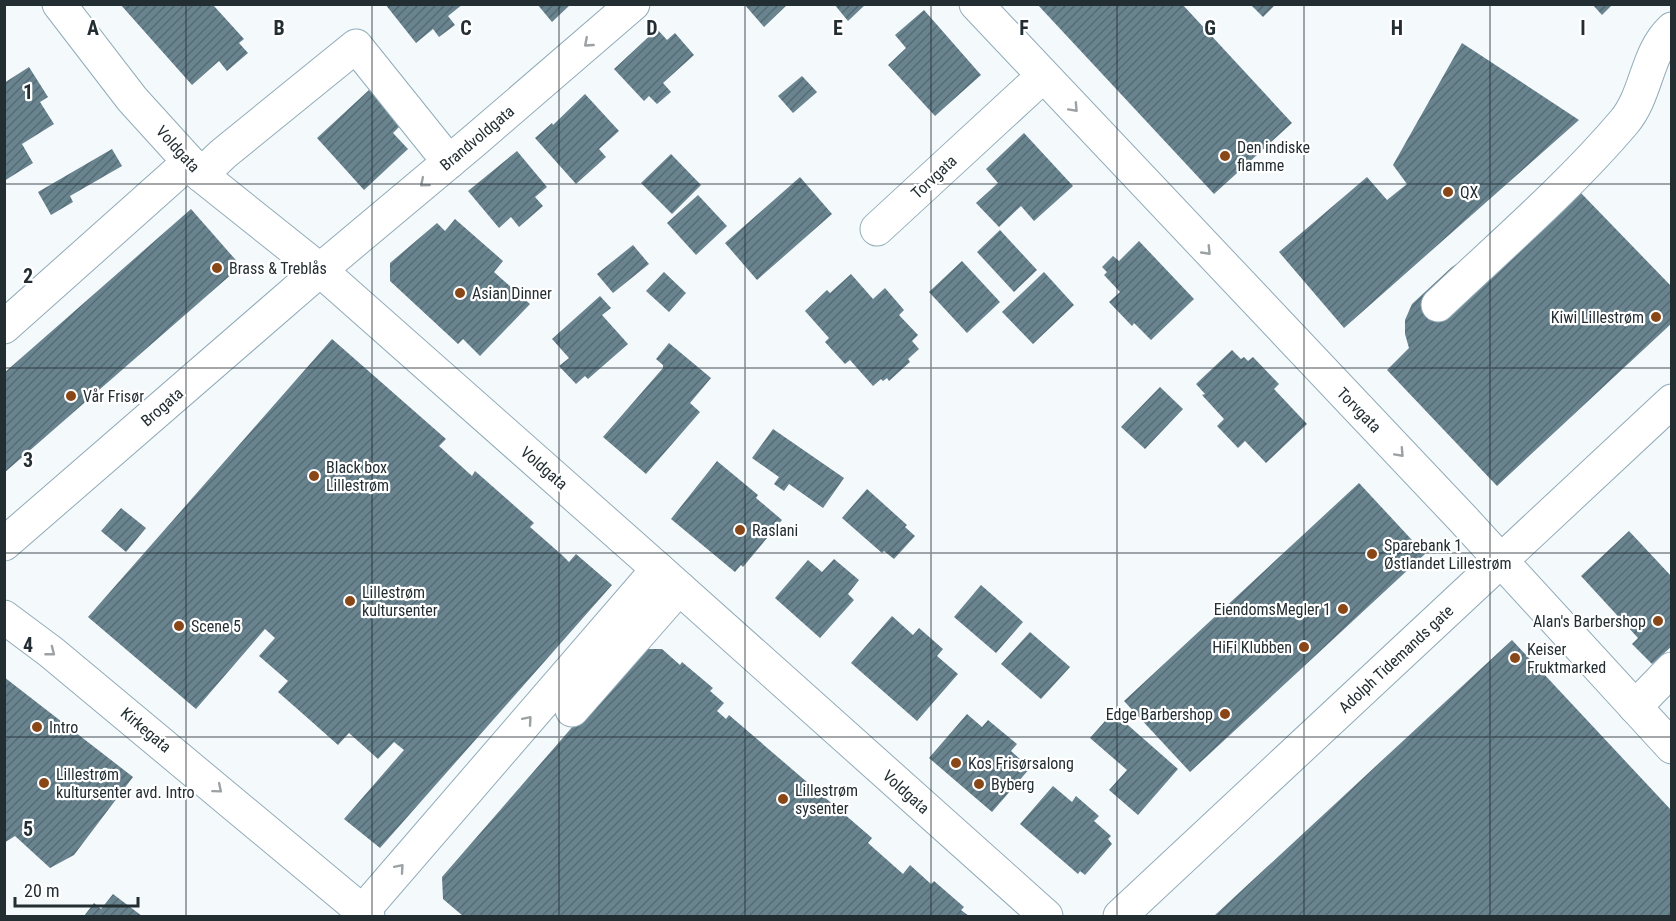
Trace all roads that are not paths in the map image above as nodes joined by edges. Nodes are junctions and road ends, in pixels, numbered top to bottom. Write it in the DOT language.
graph roads {
  1 [pos="59,4"];
  2 [pos="633,4"];
  3 [pos="976,4"];
  4 [pos="1671,29"];
  5 [pos="1043,76"];
  6 [pos="449,162"];
  7 [pos="195,168"];
  8 [pos="877,229"];
  9 [pos="320,270"];
  10 [pos="1438,305"];
  11 [pos="4,327"];
  12 [pos="1671,401"];
  13 [pos="4,544"];
  14 [pos="1502,561"];
  15 [pos="669,579"];
  16 [pos="4,616"];
  17 [pos="1671,669"];
  18 [pos="1635,706"];
  19 [pos="572,710"];
  20 [pos="1671,747"];
  21 [pos="365,914"];
  22 [pos="1046,916"];
  23 [pos="1120,916"];
  1 -- 7 [label="street, Voldgata"];
  2 -- 6 [label="street, Brandvoldgata, one-way"];
  3 -- 5 [label="street, Torvgata"];
  4 -- 10 [label="street"];
  5 -- 8 [label="street, Torvgata"];
  5 -- 14 [label="street, Torvgata, one-way"];
  6 -- 7 [label="street"];
  6 -- 9 [label="street, Brandvoldgata, one-way"];
  7 -- 9 [label="street, Voldgata"];
  7 -- 11 [label="street"];
  9 -- 13 [label="street, Brogata"];
  9 -- 15 [label="street, Voldgata"];
  12 -- 14 [label="street, Adolph Tidemands gate"];
  14 -- 18 [label="street, Torvgata"];
  14 -- 23 [label="street, Adolph Tidemands gate"];
  15 -- 19 [label="street"];
  21 -- 15 [label="street, one-way"];
  15 -- 22 [label="street, Voldgata"];
  16 -- 21 [label="street, Kirkegata, one-way"];
  17 -- 18 [label="street"];
  18 -- 20 [label="street, Torvgata"];
}
